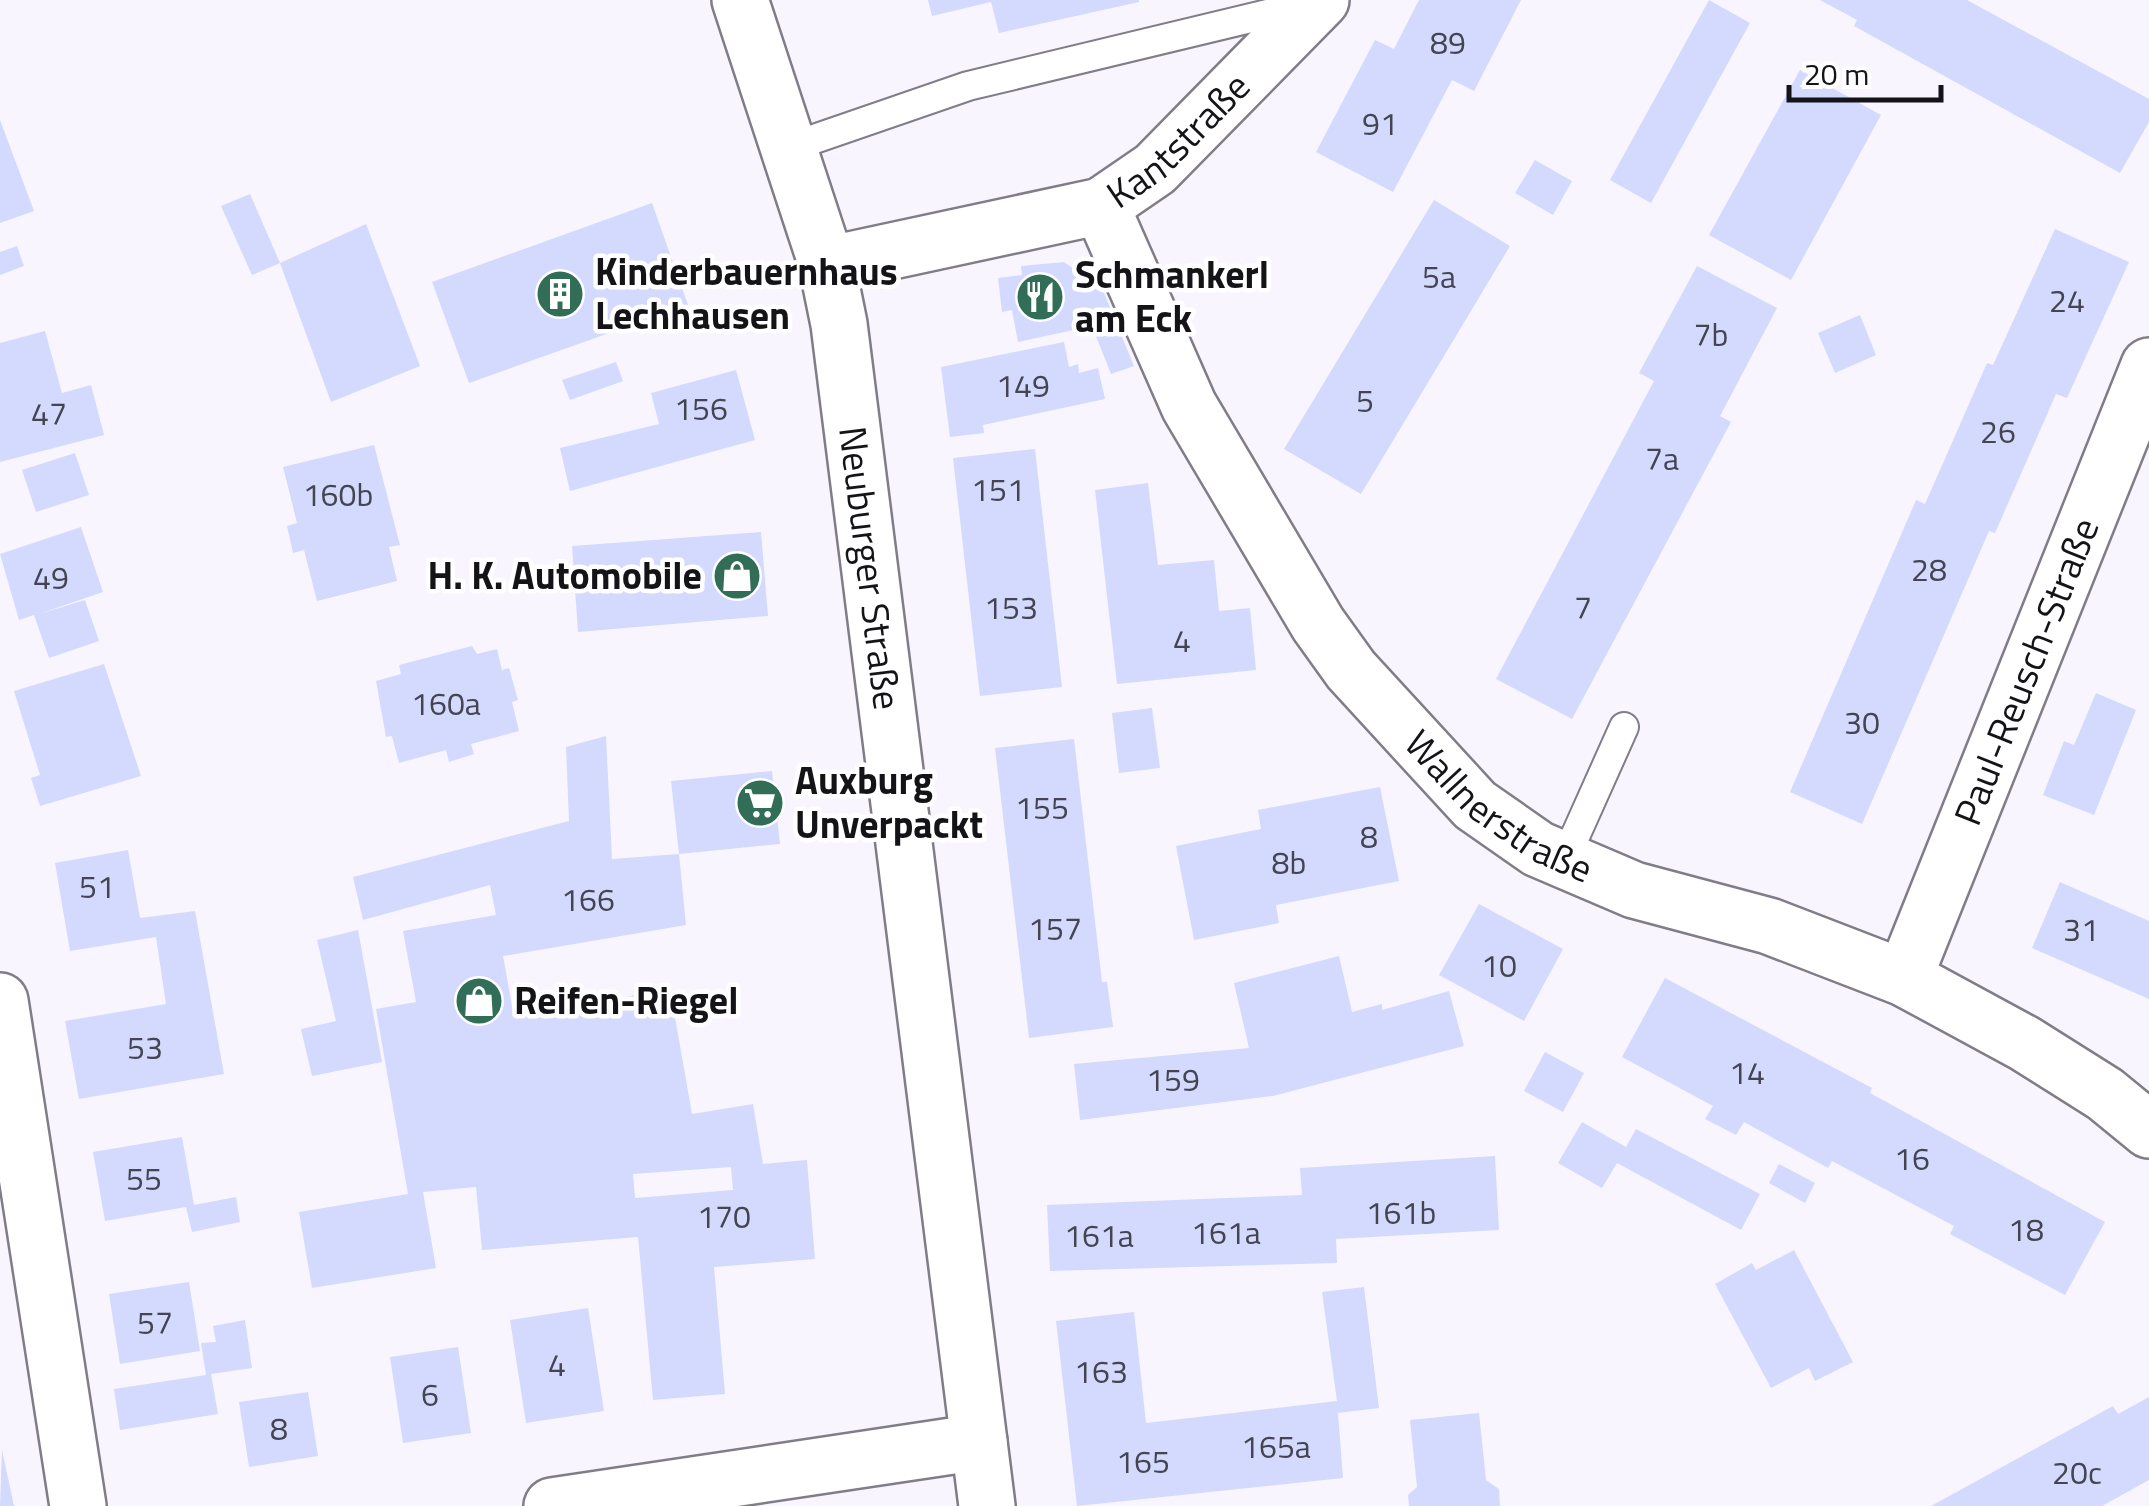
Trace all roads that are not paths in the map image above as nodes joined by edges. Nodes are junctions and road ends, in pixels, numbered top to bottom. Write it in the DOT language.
graph roads {
  1 [pos="740,0"];
  2 [pos="1321,1"];
  3 [pos="791,147"];
  4 [pos="1101,206"];
  5 [pos="827,265"];
  6 [pos="2149,366"];
  7 [pos="1624,727"];
  8 [pos="1564,861"];
  9 [pos="1904,978"];
  10 [pos="0,1001"];
  11 [pos="2149,1130"];
  12 [pos="979,1442"];
  13 [pos="583,1504"];
  14 [pos="78,1506"];
  15 [pos="986,1506"];
  1 -- 3 [label="street, Neuburger Straße"];
  2 -- 3 [label="lane"];
  2 -- 4 [label="street, Kantstraße"];
  3 -- 5 [label="street, Neuburger Straße"];
  4 -- 5 [label="street, Kantstraße"];
  4 -- 8 [label="street, Wallnerstraße"];
  5 -- 12 [label="street, Neuburger Straße"];
  6 -- 9 [label="street, Paul-Reusch-Straße"];
  7 -- 8 [label="lane"];
  8 -- 9 [label="street, Wallnerstraße"];
  9 -- 11 [label="street, Wallnerstraße"];
  10 -- 14 [label="street"];
  12 -- 13 [label="street"];
  12 -- 15 [label="street, Neuburger Straße"];
}
